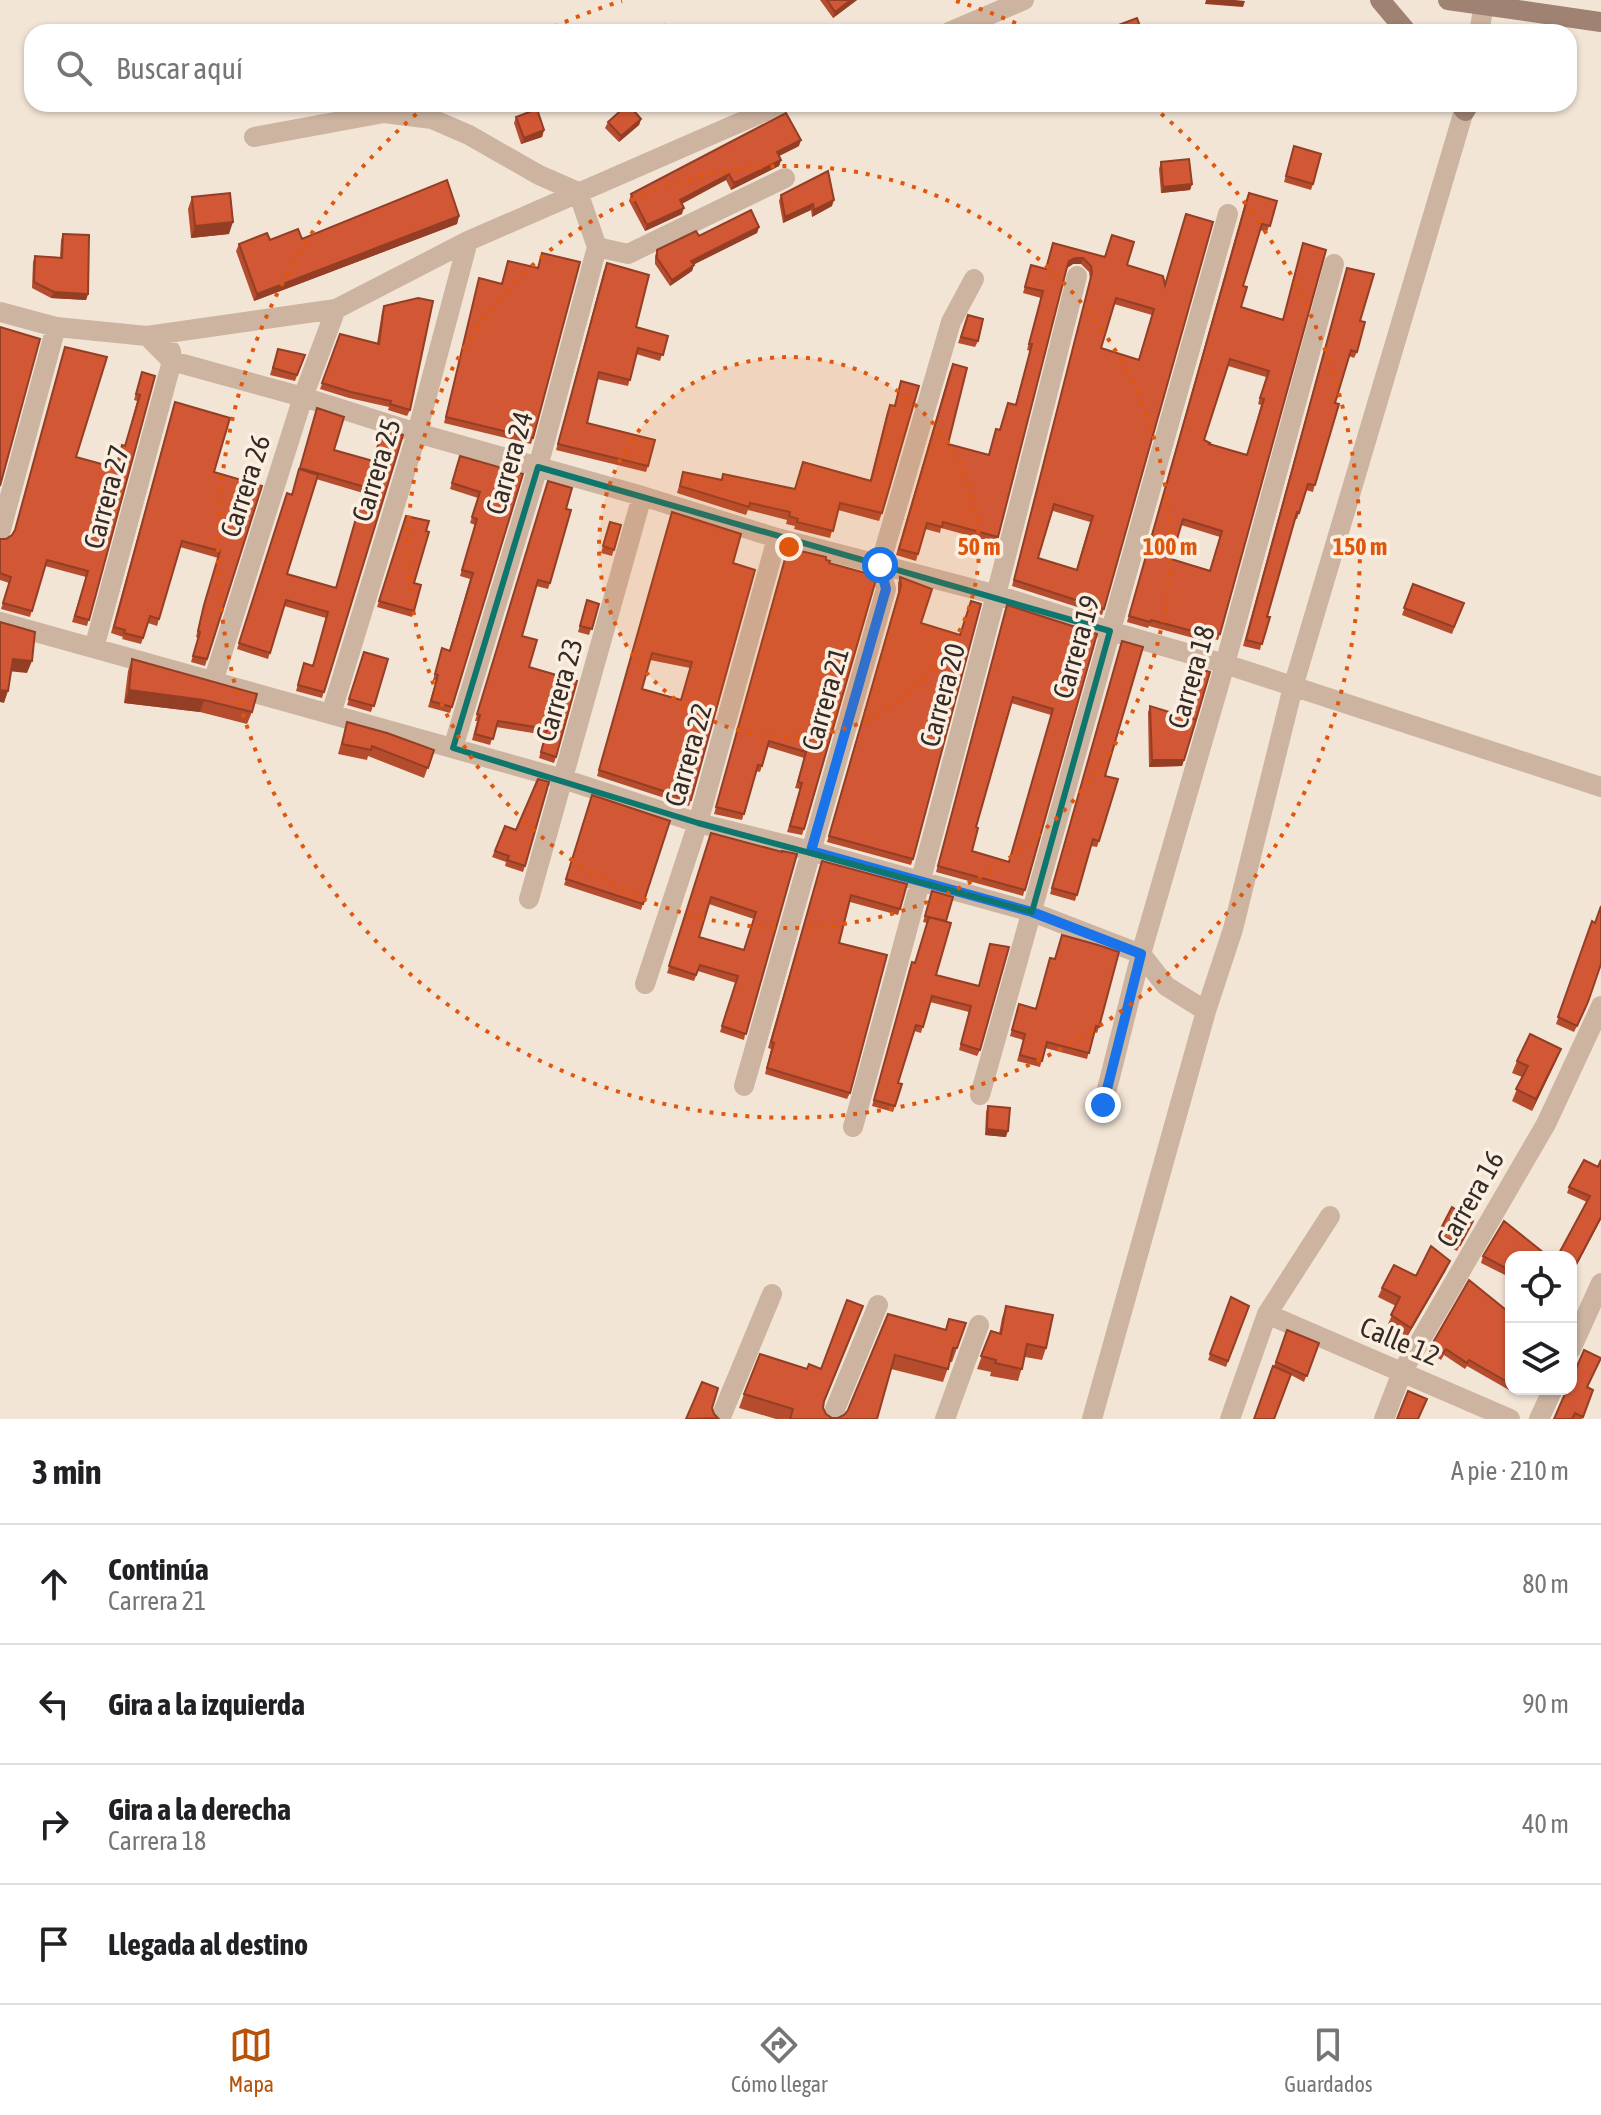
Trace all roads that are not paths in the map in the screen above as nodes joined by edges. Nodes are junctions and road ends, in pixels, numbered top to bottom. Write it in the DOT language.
graph roads {
  1 [pos="1024,0"];
  2 [pos="1380,0"];
  3 [pos="1448,0"];
  4 [pos="1484,3"];
  5 [pos="1594,21"];
  6 [pos="968,24"];
  7 [pos="1400,24"];
  8 [pos="1480,24"];
  9 [pos="763,112"];
  10 [pos="1463,112"];
  11 [pos="254,137"];
  12 [pos="785,178"];
  13 [pos="578,192"];
  14 [pos="1228,214"];
  15 [pos="468,241"];
  16 [pos="597,247"];
  17 [pos="1334,264"];
  18 [pos="1077,276"];
  19 [pos="974,279"];
  20 [pos="336,309"];
  21 [pos="0,312"];
  22 [pos="56,327"];
  23 [pos="179,332"];
  24 [pos="147,336"];
  25 [pos="172,361"];
  26 [pos="303,397"];
  27 [pos="417,433"];
  28 [pos="538,467"];
  29 [pos="642,496"];
  30 [pos="0,533"];
  31 [pos="777,538"];
  32 [pos="880,565"];
  33 [pos="997,595"];
  34 [pos="0,622"];
  35 [pos="1110,631"];
  36 [pos="94,648"];
  37 [pos="1225,664"];
  38 [pos="213,682"];
  39 [pos="1293,687"];
  40 [pos="331,714"];
  41 [pos="453,748"];
  42 [pos="563,779"];
  43 [pos="1601,787"];
  44 [pos="698,823"];
  45 [pos="811,851"];
  46 [pos="922,881"];
  47 [pos="529,899"];
  48 [pos="1032,912"];
  49 [pos="1141,954"];
  50 [pos="645,984"];
  51 [pos="1601,1006"];
  52 [pos="1206,1011"];
  53 [pos="744,1086"];
  54 [pos="980,1095"];
  55 [pos="1103,1105"];
  56 [pos="853,1127"];
  57 [pos="1330,1216"];
  58 [pos="1601,1283"];
  59 [pos="772,1294"];
  60 [pos="878,1305"];
  61 [pos="1267,1314"];
  62 [pos="979,1325"];
  63 [pos="1577,1336"];
  64 [pos="1402,1372"];
  65 [pos="1550,1395"];
  66 [pos="720,1419"];
  67 [pos="831,1419"];
  68 [pos="945,1419"];
  69 [pos="1092,1419"];
  70 [pos="1230,1419"];
  71 [pos="1384,1419"];
  72 [pos="1510,1419"];
  73 [pos="1539,1419"];
  1 -- 6 [label="street"];
  2 -- 7 [label="main road"];
  3 -- 4 [label="main road"];
  4 -- 5 [label="main road"];
  4 -- 8 [label="street"];
  9 -- 13 [label="street"];
  10 -- 39 [label="street"];
  11 -- 13 [label="street"];
  12 -- 16 [label="street"];
  13 -- 15 [label="street"];
  13 -- 16 [label="street"];
  14 -- 35 [label="street, Carrera 19"];
  15 -- 20 [label="street"];
  15 -- 27 [label="street, Carrera 25"];
  16 -- 28 [label="street, Carrera 24"];
  17 -- 37 [label="street, Carrera 18"];
  18 -- 33 [label="street, Carrera 20"];
  19 -- 32 [label="street, Carrera 21"];
  20 -- 23 [label="street"];
  20 -- 26 [label="street, Carrera 26"];
  21 -- 22 [label="street"];
  22 -- 24 [label="street"];
  22 -- 30 [label="street"];
  23 -- 24 [label="street"];
  23 -- 25 [label="street, Carrera 27"];
  24 -- 25 [label="street"];
  25 -- 26 [label="street"];
  25 -- 36 [label="street, Carrera 27"];
  26 -- 27 [label="street"];
  26 -- 38 [label="street, Carrera 26"];
  27 -- 28 [label="street"];
  27 -- 40 [label="street, Carrera 25"];
  28 -- 29 [label="street"];
  28 -- 41 [label="street, Carrera 24"];
  29 -- 31 [label="street"];
  29 -- 42 [label="street, Carrera 23"];
  31 -- 32 [label="street"];
  31 -- 44 [label="street, Carrera 22"];
  32 -- 33 [label="street"];
  32 -- 45 [label="street, Carrera 21"];
  33 -- 35 [label="street"];
  33 -- 46 [label="street, Carrera 20"];
  34 -- 36 [label="street"];
  35 -- 37 [label="street"];
  35 -- 48 [label="street, Carrera 19"];
  36 -- 38 [label="street"];
  37 -- 39 [label="street"];
  37 -- 49 [label="street, Carrera 18"];
  38 -- 40 [label="street"];
  39 -- 43 [label="street"];
  39 -- 52 [label="street"];
  40 -- 41 [label="street"];
  41 -- 42 [label="street"];
  42 -- 44 [label="street"];
  42 -- 47 [label="street, Carrera 23"];
  44 -- 45 [label="street"];
  44 -- 50 [label="street, Carrera 22"];
  45 -- 46 [label="street"];
  45 -- 53 [label="street, Carrera 21"];
  46 -- 48 [label="street"];
  46 -- 56 [label="street, Carrera 20"];
  48 -- 49 [label="street"];
  48 -- 54 [label="street, Carrera 19"];
  49 -- 52 [label="street"];
  49 -- 55 [label="street, Carrera 18"];
  51 -- 64 [label="street, Carrera 16"];
  52 -- 69 [label="street"];
  57 -- 61 [label="street"];
  58 -- 63 [label="street"];
  59 -- 66 [label="street"];
  60 -- 67 [label="street"];
  61 -- 64 [label="street, Calle 12"];
  61 -- 70 [label="street"];
  62 -- 68 [label="street"];
  64 -- 71 [label="street, Carrera 16"];
  64 -- 72 [label="street, Calle 12"];
  65 -- 73 [label="street"];
}
